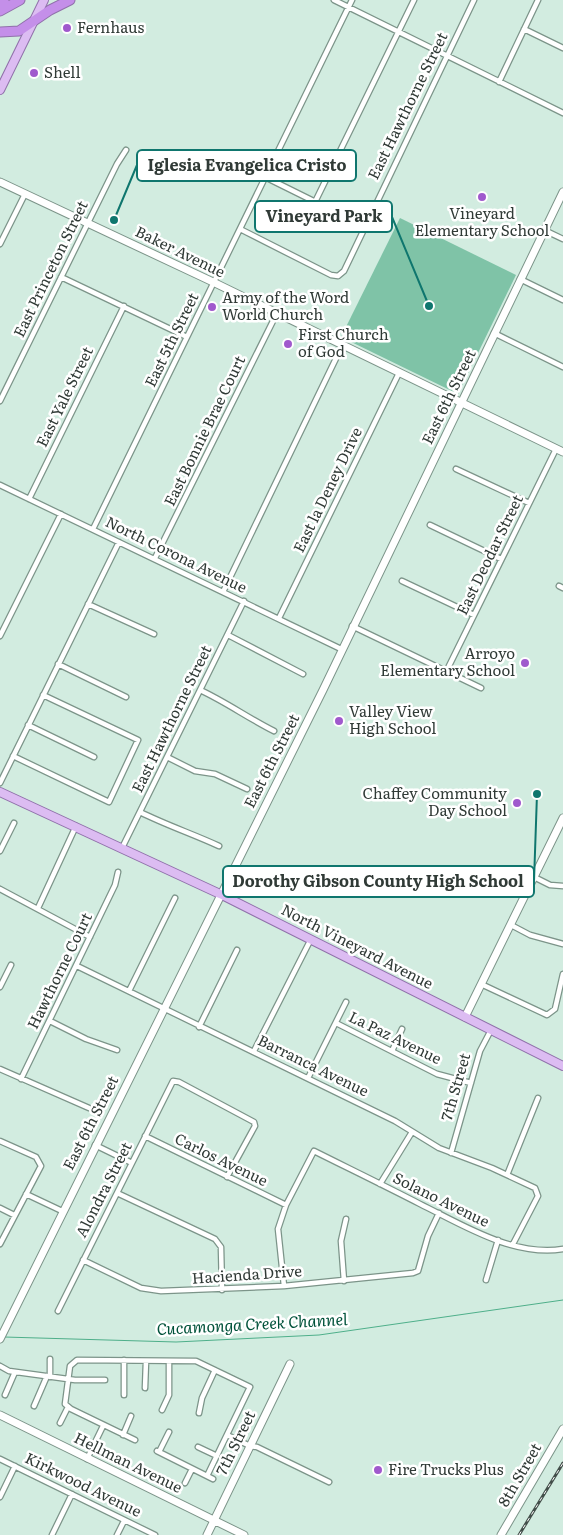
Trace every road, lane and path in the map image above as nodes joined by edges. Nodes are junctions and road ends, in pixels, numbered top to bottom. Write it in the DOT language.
graph roads {
  1 [pos="4,0"];
  2 [pos="20,0"];
  3 [pos="44,0"];
  4 [pos="70,0"];
  5 [pos="334,0"];
  6 [pos="352,0"];
  7 [pos="414,0"];
  8 [pos="474,0"];
  9 [pos="538,0"];
  10 [pos="0,2"];
  11 [pos="348,8"];
  12 [pos="0,11"];
  13 [pos="33,22"];
  14 [pos="524,28"];
  15 [pos="0,32"];
  16 [pos="398,33"];
  17 [pos="563,48"];
  18 [pos="447,56"];
  19 [pos="499,82"];
  20 [pos="0,90"];
  21 [pos="563,113"];
  22 [pos="126,150"];
  23 [pos="265,177"];
  24 [pos="0,182"];
  25 [pos="563,192"];
  26 [pos="25,194"];
  27 [pos="315,202"];
  28 [pos="88,223"];
  29 [pos="364,226"];
  30 [pos="240,229"];
  31 [pos="544,230"];
  32 [pos="563,239"];
  33 [pos="0,244"];
  34 [pos="61,276"];
  35 [pos="520,279"];
  36 [pos="213,282"];
  37 [pos="563,300"];
  38 [pos="124,306"];
  39 [pos="276,315"];
  40 [pos="494,333"];
  41 [pos="187,337"];
  42 [pos="342,346"];
  43 [pos="563,367"];
  44 [pos="399,374"];
  45 [pos="0,401"];
  46 [pos="461,404"];
  47 [pos="556,449"];
  48 [pos="563,452"];
  49 [pos="456,469"];
  50 [pos="0,485"];
  51 [pos="29,499"];
  52 [pos="529,503"];
  53 [pos="61,514"];
  54 [pos="430,525"];
  55 [pos="93,529"];
  56 [pos="119,542"];
  57 [pos="156,558"];
  58 [pos="502,559"];
  59 [pos="402,581"];
  60 [pos="223,592"];
  61 [pos="244,601"];
  62 [pos="88,604"];
  63 [pos="474,615"];
  64 [pos="279,618"];
  65 [pos="352,626"];
  66 [pos="154,634"];
  67 [pos="228,635"];
  68 [pos="0,636"];
  69 [pos="341,649"];
  70 [pos="58,664"];
  71 [pos="446,672"];
  72 [pos="303,674"];
  73 [pos="481,688"];
  74 [pos="200,690"];
  75 [pos="43,695"];
  76 [pos="126,697"];
  77 [pos="28,725"];
  78 [pos="274,731"];
  79 [pos="13,756"];
  80 [pos="94,757"];
  81 [pos="167,758"];
  82 [pos="0,782"];
  83 [pos="247,788"];
  84 [pos="0,792"];
  85 [pos="140,812"];
  86 [pos="563,818"];
  87 [pos="14,823"];
  88 [pos="76,826"];
  89 [pos="219,846"];
  90 [pos="122,848"];
  91 [pos="0,851"];
  92 [pos="118,872"];
  93 [pos="534,877"];
  94 [pos="563,886"];
  95 [pos="0,888"];
  96 [pos="220,894"];
  97 [pos="175,898"];
  98 [pos="38,908"];
  99 [pos="511,925"];
  100 [pos="90,937"];
  101 [pos="311,938"];
  102 [pos="563,944"];
  103 [pos="238,950"];
  104 [pos="11,965"];
  105 [pos="76,966"];
  106 [pos="563,974"];
  107 [pos="481,984"];
  108 [pos="0,987"];
  109 [pos="129,991"];
  110 [pos="346,1002"];
  111 [pos="163,1010"];
  112 [pos="465,1017"];
  113 [pos="50,1021"];
  114 [pos="336,1023"];
  115 [pos="199,1027"];
  116 [pos="402,1029"];
  117 [pos="491,1030"];
  118 [pos="117,1050"];
  119 [pos="254,1051"];
  120 [pos="392,1051"];
  121 [pos="563,1066"];
  122 [pos="0,1069"];
  123 [pos="308,1078"];
  124 [pos="22,1079"];
  125 [pos="471,1083"];
  126 [pos="538,1098"];
  127 [pos="89,1108"];
  128 [pos="412,1132"];
  129 [pos="145,1136"];
  130 [pos="0,1140"];
  131 [pos="95,1145"];
  132 [pos="451,1153"];
  133 [pos="132,1163"];
  134 [pos="507,1175"];
  135 [pos="227,1177"];
  136 [pos="380,1184"];
  137 [pos="117,1193"];
  138 [pos="26,1194"];
  139 [pos="286,1205"];
  140 [pos="0,1208"];
  141 [pos="62,1211"];
  142 [pos="439,1213"];
  143 [pos="14,1215"];
  144 [pos="346,1219"];
  145 [pos="498,1240"];
  146 [pos="0,1244"];
  147 [pos="513,1244"];
  148 [pos="563,1249"];
  149 [pos="83,1260"];
  150 [pos="486,1280"];
  151 [pos="344,1281"];
  152 [pos="284,1286"];
  153 [pos="222,1290"];
  154 [pos="58,1311"];
  155 [pos="0,1339"];
  156 [pos="50,1359"];
  157 [pos="124,1360"];
  158 [pos="146,1361"];
  159 [pos="169,1361"];
  160 [pos="290,1364"];
  161 [pos="0,1366"];
  162 [pos="215,1370"];
  163 [pos="15,1372"];
  164 [pos="48,1376"];
  165 [pos="69,1379"];
  166 [pos="105,1380"];
  167 [pos="145,1388"];
  168 [pos="6,1395"];
  169 [pos="124,1395"];
  170 [pos="34,1406"];
  171 [pos="68,1406"];
  172 [pos="162,1410"];
  173 [pos="199,1413"];
  174 [pos="0,1415"];
  175 [pos="132,1416"];
  176 [pos="60,1423"];
  177 [pos="103,1426"];
  178 [pos="563,1429"];
  179 [pos="169,1432"];
  180 [pos="123,1435"];
  181 [pos="227,1435"];
  182 [pos="135,1440"];
  183 [pos="250,1446"];
  184 [pos="198,1447"];
  185 [pos="217,1456"];
  186 [pos="0,1458"];
  187 [pos="87,1459"];
  188 [pos="15,1466"];
  189 [pos="192,1469"];
  190 [pos="207,1476"];
  191 [pos="213,1479"];
  192 [pos="329,1482"];
  193 [pos="185,1483"];
  194 [pos="72,1494"];
  195 [pos="0,1497"];
  196 [pos="214,1520"];
  197 [pos="124,1521"];
  198 [pos="52,1535"];
  199 [pos="117,1535"];
  200 [pos="154,1535"];
  201 [pos="207,1535"];
  202 [pos="244,1535"];
  203 [pos="501,1535"];
  1 -- 10 [label="highway"];
  2 -- 12 [label="highway"];
  3 -- 13 [label="main road"];
  4 -- 13 [label="highway"];
  5 -- 11 [label="street"];
  6 -- 11 [label="street, East 5th Street"];
  7 -- 16 [label="street"];
  8 -- 18 [label="street, East Hawthorne Street"];
  9 -- 14 [label="street"];
  11 -- 16 [label="street"];
  11 -- 23 [label="street, East 5th Street"];
  13 -- 15 [label="highway"];
  13 -- 20 [label="main road"];
  14 -- 17 [label="street"];
  14 -- 19 [label="street"];
  16 -- 18 [label="street"];
  16 -- 27 [label="street"];
  18 -- 19 [label="street"];
  18 -- 29 [label="street, East Hawthorne Street"];
  19 -- 21 [label="street"];
  22 -- 28 [label="street, East Princeton Street"];
  23 -- 27 [label="street"];
  23 -- 30 [label="street, East 5th Street"];
  24 -- 26 [label="street, Baker Avenue"];
  25 -- 31 [label="street, East 6th Street"];
  26 -- 28 [label="street, Baker Avenue"];
  26 -- 33 [label="street"];
  27 -- 29 [label="street"];
  28 -- 34 [label="street, East Princeton Street"];
  28 -- 36 [label="street, Baker Avenue"];
  29 -- 30 [label="street, East Hawthorne Street"];
  30 -- 36 [label="street, East 5th Street"];
  31 -- 32 [label="street"];
  31 -- 35 [label="street, East 6th Street"];
  34 -- 38 [label="street"];
  34 -- 45 [label="street, East Princeton Street"];
  35 -- 37 [label="street"];
  35 -- 40 [label="street, East 6th Street"];
  36 -- 39 [label="street, Baker Avenue"];
  36 -- 41 [label="street, East 5th Street"];
  38 -- 41 [label="street"];
  38 -- 51 [label="street, East Yale Street"];
  39 -- 42 [label="street, Baker Avenue"];
  39 -- 57 [label="street, East Bonnie Brae Court"];
  40 -- 43 [label="street"];
  40 -- 46 [label="street, East 6th Street"];
  41 -- 55 [label="street, East 5th Street"];
  42 -- 44 [label="street, Baker Avenue"];
  42 -- 60 [label="street"];
  44 -- 46 [label="street, Baker Avenue"];
  44 -- 64 [label="street, East la Deney Drive"];
  46 -- 47 [label="street, Baker Avenue"];
  46 -- 65 [label="street, East 6th Street"];
  47 -- 48 [label="street, Baker Avenue"];
  47 -- 52 [label="street, East Deodar Street"];
  49 -- 52 [label="street"];
  50 -- 51 [label="street, North Corona Avenue"];
  51 -- 53 [label="street, North Corona Avenue"];
  52 -- 58 [label="street, East Deodar Street"];
  53 -- 55 [label="street, North Corona Avenue"];
  53 -- 68 [label="street"];
  54 -- 58 [label="street"];
  55 -- 56 [label="street, North Corona Avenue"];
  56 -- 57 [label="street, North Corona Avenue"];
  56 -- 62 [label="street"];
  57 -- 60 [label="street, North Corona Avenue"];
  58 -- 63 [label="street, East Deodar Street"];
  59 -- 63 [label="street"];
  60 -- 61 [label="street, North Corona Avenue"];
  61 -- 64 [label="street, North Corona Avenue"];
  61 -- 67 [label="street, East Hawthorne Street"];
  62 -- 66 [label="street"];
  62 -- 70 [label="street"];
  63 -- 71 [label="street, East Deodar Street"];
  64 -- 69 [label="street, North Corona Avenue"];
  65 -- 69 [label="street, East 6th Street"];
  65 -- 71 [label="street"];
  67 -- 72 [label="street"];
  67 -- 74 [label="street, East Hawthorne Street"];
  69 -- 96 [label="street, East 6th Street"];
  70 -- 75 [label="street"];
  70 -- 76 [label="street"];
  71 -- 73 [label="street"];
  74 -- 78 [label="street"];
  74 -- 81 [label="street, East Hawthorne Street"];
  75 -- 77 [label="street"];
  75 -- 79 [label="street"];
  77 -- 79 [label="street"];
  77 -- 80 [label="street"];
  79 -- 82 [label="street"];
  81 -- 83 [label="street"];
  81 -- 85 [label="street, East Hawthorne Street"];
  84 -- 88 [label="main road, North Vineyard Avenue"];
  85 -- 89 [label="street"];
  85 -- 90 [label="street, East Hawthorne Street"];
  86 -- 93 [label="street"];
  87 -- 91 [label="street"];
  88 -- 90 [label="main road, North Vineyard Avenue"];
  88 -- 98 [label="street"];
  90 -- 96 [label="main road, North Vineyard Avenue"];
  92 -- 100 [label="street, Hawthorne Court"];
  93 -- 94 [label="street"];
  93 -- 99 [label="street"];
  95 -- 98 [label="street"];
  96 -- 101 [label="main road, North Vineyard Avenue"];
  96 -- 111 [label="street, East 6th Street"];
  97 -- 109 [label="street"];
  98 -- 100 [label="street"];
  99 -- 102 [label="street"];
  99 -- 107 [label="street"];
  100 -- 105 [label="street, Hawthorne Court"];
  101 -- 112 [label="main road, North Vineyard Avenue"];
  101 -- 119 [label="street"];
  103 -- 115 [label="street"];
  104 -- 108 [label="street"];
  105 -- 109 [label="street, Barranca Avenue"];
  105 -- 113 [label="street, Hawthorne Court"];
  106 -- 107 [label="street"];
  107 -- 112 [label="street"];
  109 -- 111 [label="street, Barranca Avenue"];
  110 -- 114 [label="street"];
  111 -- 115 [label="street, Barranca Avenue"];
  111 -- 131 [label="street, East 6th Street"];
  112 -- 117 [label="main road, North Vineyard Avenue"];
  113 -- 118 [label="street"];
  113 -- 124 [label="street, Hawthorne Court"];
  114 -- 120 [label="street, La Paz Avenue"];
  114 -- 123 [label="street"];
  115 -- 119 [label="street, Barranca Avenue"];
  116 -- 120 [label="street"];
  117 -- 121 [label="main road, North Vineyard Avenue"];
  117 -- 125 [label="street, 7th Street"];
  119 -- 123 [label="street, Barranca Avenue"];
  120 -- 125 [label="street, La Paz Avenue"];
  122 -- 124 [label="street"];
  123 -- 128 [label="street, Barranca Avenue"];
  124 -- 127 [label="street"];
  125 -- 132 [label="street, 7th Street"];
  126 -- 134 [label="street"];
  128 -- 132 [label="street, Barranca Avenue"];
  128 -- 136 [label="street"];
  129 -- 133 [label="street, Alondra Street"];
  129 -- 135 [label="street, Carlos Avenue"];
  129 -- 135 [label="street, Alondra Street"];
  130 -- 138 [label="street"];
  131 -- 133 [label="street"];
  131 -- 141 [label="street, East 6th Street"];
  132 -- 134 [label="street, Barranca Avenue"];
  133 -- 137 [label="street, Alondra Street"];
  134 -- 147 [label="street, Barranca Avenue"];
  135 -- 139 [label="street, Carlos Avenue"];
  136 -- 139 [label="street, Solano Avenue"];
  136 -- 142 [label="street, Solano Avenue"];
  137 -- 149 [label="street, Alondra Street"];
  137 -- 153 [label="street"];
  138 -- 141 [label="street"];
  138 -- 143 [label="street"];
  139 -- 152 [label="street"];
  140 -- 143 [label="street"];
  141 -- 155 [label="street, East 6th Street"];
  142 -- 145 [label="street, Solano Avenue"];
  142 -- 151 [label="street, Hacienda Drive"];
  143 -- 146 [label="street"];
  144 -- 151 [label="street"];
  145 -- 147 [label="street, Solano Avenue"];
  145 -- 150 [label="street"];
  147 -- 148 [label="street, Solano Avenue"];
  149 -- 153 [label="street, Hacienda Drive"];
  149 -- 154 [label="street, Alondra Street"];
  151 -- 152 [label="street, Hacienda Drive"];
  152 -- 153 [label="street, Hacienda Drive"];
  156 -- 164 [label="street"];
  157 -- 158 [label="street"];
  157 -- 165 [label="street"];
  157 -- 169 [label="street"];
  158 -- 159 [label="street"];
  158 -- 167 [label="street"];
  159 -- 162 [label="street"];
  159 -- 172 [label="street"];
  160 -- 183 [label="street, 7th Street"];
  161 -- 163 [label="street"];
  162 -- 173 [label="street"];
  162 -- 181 [label="street"];
  163 -- 164 [label="street"];
  163 -- 168 [label="street"];
  164 -- 165 [label="street"];
  164 -- 170 [label="street"];
  165 -- 166 [label="street"];
  165 -- 171 [label="street"];
  171 -- 176 [label="street"];
  171 -- 177 [label="street"];
  174 -- 187 [label="street, Hellman Avenue"];
  175 -- 180 [label="street"];
  177 -- 180 [label="street"];
  177 -- 187 [label="street"];
  178 -- 203 [label="street, 8th Street"];
  179 -- 189 [label="street"];
  180 -- 182 [label="street"];
  181 -- 183 [label="street"];
  181 -- 185 [label="street"];
  183 -- 192 [label="street"];
  183 -- 196 [label="street, 7th Street"];
  184 -- 185 [label="street"];
  185 -- 190 [label="street"];
  186 -- 188 [label="street, Kirkwood Avenue"];
  187 -- 196 [label="street, Hellman Avenue"];
  188 -- 194 [label="street, Kirkwood Avenue"];
  188 -- 195 [label="street"];
  189 -- 190 [label="street"];
  189 -- 193 [label="street"];
  190 -- 191 [label="street"];
  194 -- 197 [label="street, Kirkwood Avenue"];
  194 -- 198 [label="street"];
  196 -- 201 [label="street, 7th Street"];
  196 -- 202 [label="street, Hellman Avenue"];
  197 -- 199 [label="street"];
  197 -- 200 [label="street, Kirkwood Avenue"];
}
